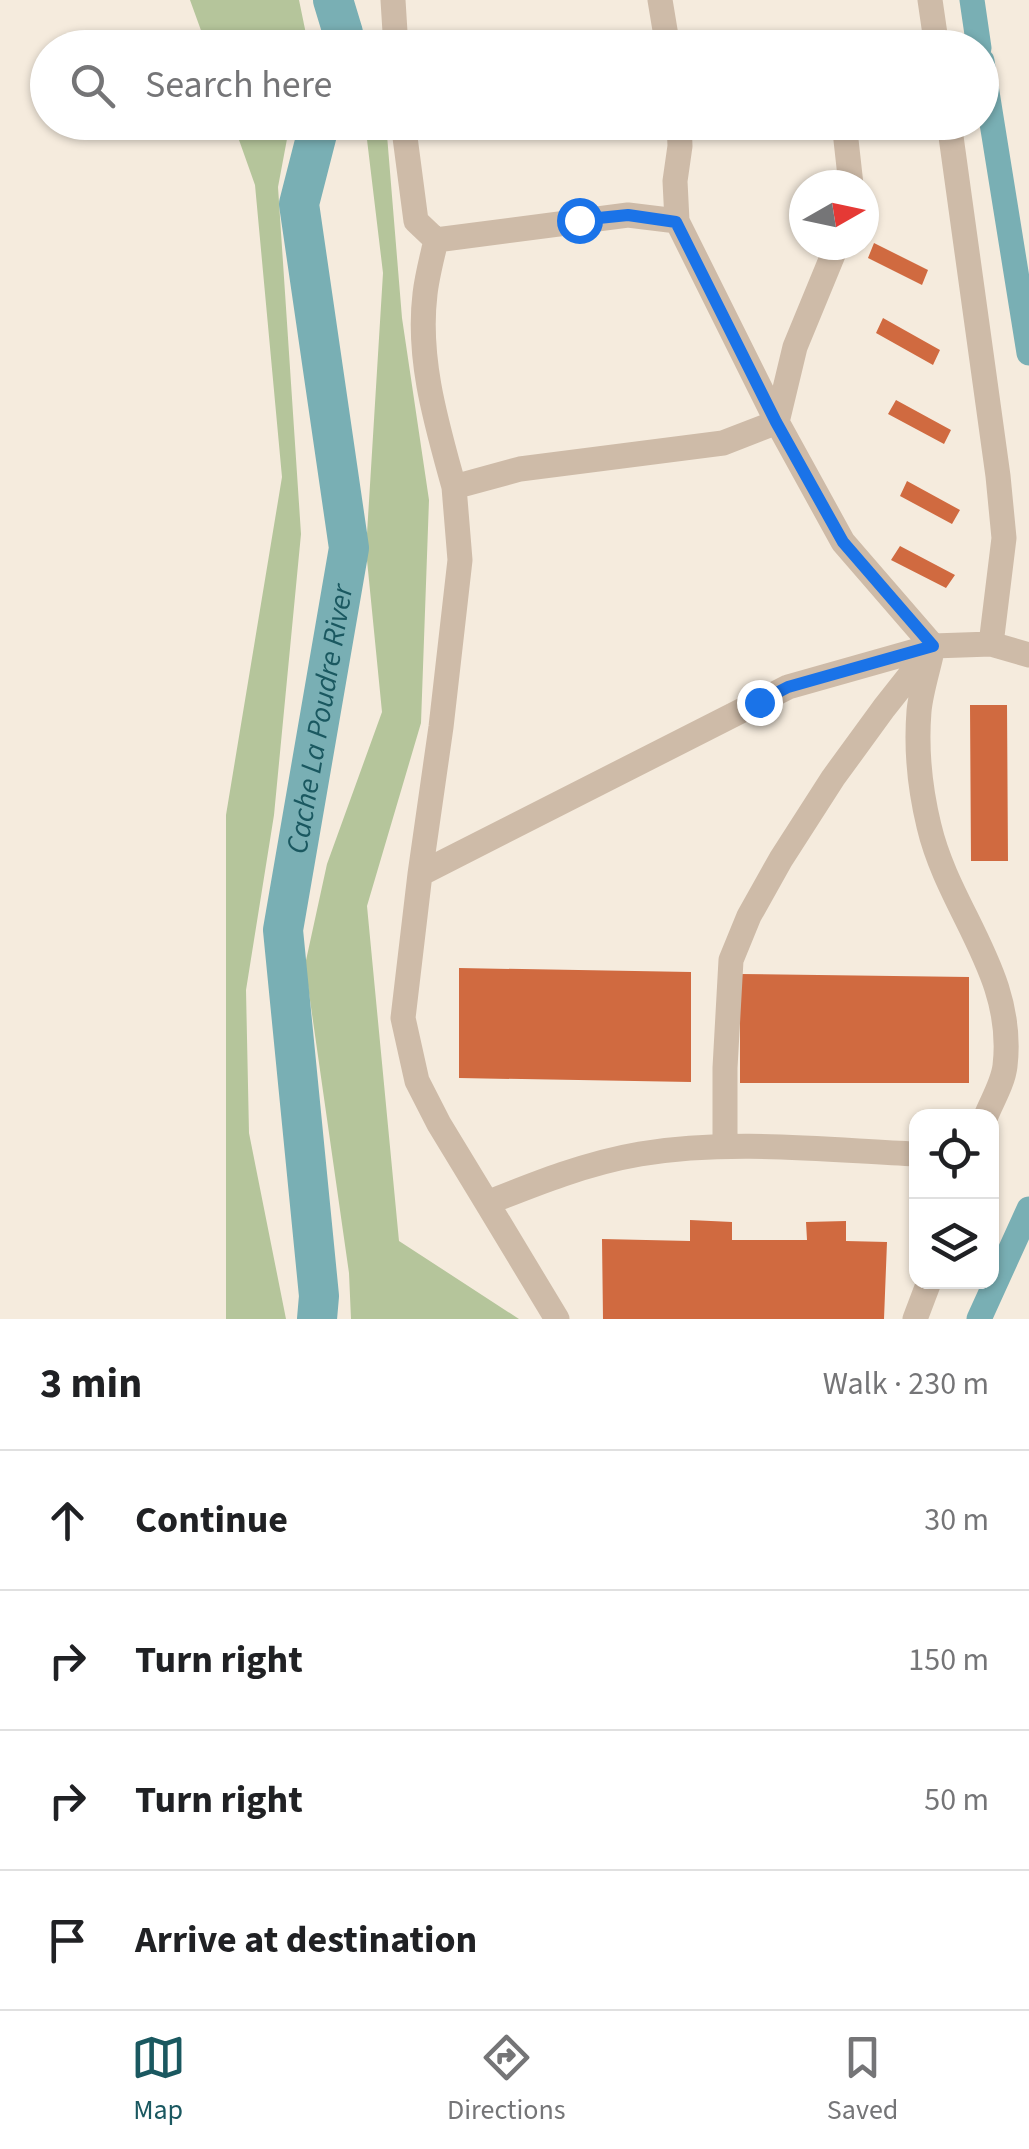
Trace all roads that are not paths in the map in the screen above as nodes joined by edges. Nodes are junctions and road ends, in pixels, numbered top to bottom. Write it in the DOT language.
graph roads {
  1 [pos="393,0"];
  2 [pos="660,0"];
  3 [pos="930,0"];
  4 [pos="395,30"];
  5 [pos="665,30"];
  6 [pos="935,30"];
  7 [pos="405,140"];
  8 [pos="680,140"];
  9 [pos="846,140"];
  10 [pos="951,140"];
  11 [pos="850,170"];
  12 [pos="676,222"];
  13 [pos="436,240"];
  14 [pos="831,260"];
  15 [pos="776,422"];
  16 [pos="454,487"];
  17 [pos="991,644"];
  18 [pos="933,646"];
  19 [pos="1029,656"];
  20 [pos="420,874"];
  21 [pos="989,1109"];
  22 [pos="725,1146"];
  23 [pos="909,1154"];
  24 [pos="487,1203"];
  25 [pos="926,1289"];
  26 [pos="558,1319"];
  27 [pos="915,1319"];
  1 -- 4 [label="lane"];
  2 -- 5 [label="lane"];
  3 -- 6 [label="lane"];
  7 -- 13 [label="lane"];
  8 -- 12 [label="lane"];
  9 -- 11 [label="lane"];
  10 -- 17 [label="lane"];
  12 -- 13 [label="lane"];
  12 -- 15 [label="lane"];
  13 -- 16 [label="lane"];
  14 -- 15 [label="lane"];
  15 -- 16 [label="lane"];
  15 -- 18 [label="lane"];
  16 -- 20 [label="lane"];
  17 -- 18 [label="lane"];
  17 -- 19 [label="lane"];
  18 -- 20 [label="lane"];
  18 -- 21 [label="lane"];
  18 -- 22 [label="lane"];
  20 -- 24 [label="lane"];
  22 -- 23 [label="lane"];
  22 -- 24 [label="lane"];
  24 -- 26 [label="lane"];
  25 -- 27 [label="lane"];
}
